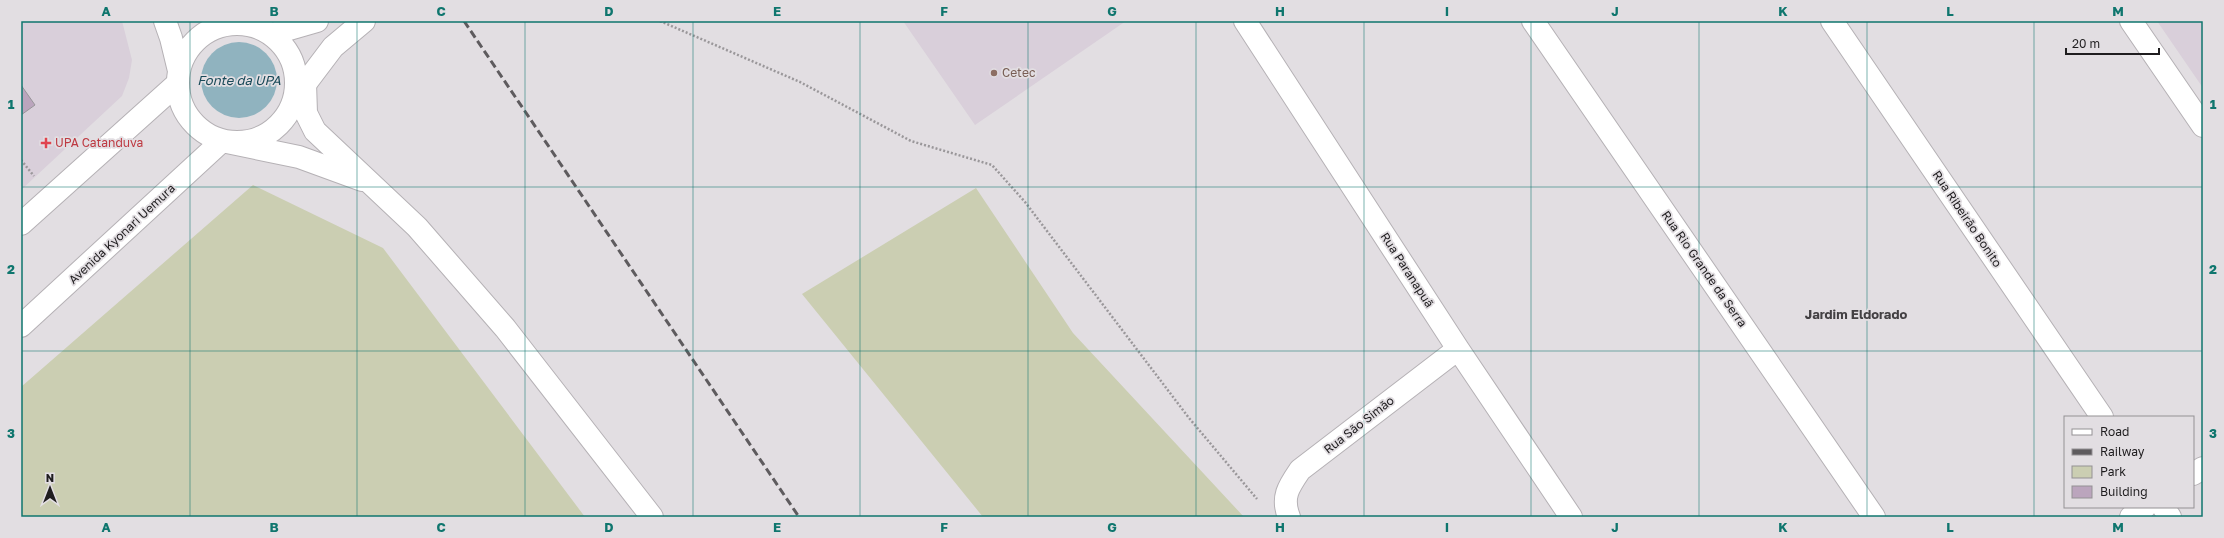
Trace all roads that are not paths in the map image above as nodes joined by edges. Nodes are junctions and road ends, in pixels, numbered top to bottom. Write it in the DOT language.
graph roads {
  1 [pos="164,21"];
  2 [pos="316,21"];
  3 [pos="364,21"];
  4 [pos="1245,21"];
  5 [pos="1533,21"];
  6 [pos="1832,21"];
  7 [pos="2131,21"];
  8 [pos="239,22"];
  9 [pos="272,34"];
  10 [pos="178,77"];
  11 [pos="301,90"];
  12 [pos="2203,126"];
  13 [pos="222,141"];
  14 [pos="368,182"];
  15 [pos="21,224"];
  16 [pos="21,326"];
  17 [pos="1458,349"];
  18 [pos="2101,416"];
  19 [pos="2203,468"];
  20 [pos="2194,473"];
  21 [pos="2144,508"];
  22 [pos="2164,508"];
  23 [pos="652,517"];
  24 [pos="1289,517"];
  25 [pos="1571,517"];
  26 [pos="1874,517"];
  27 [pos="2131,517"];
  28 [pos="2170,517"];
  1 -- 10 [label="street"];
  2 -- 9 [label="street"];
  3 -- 11 [label="street"];
  4 -- 17 [label="street, Rua Paranapuã"];
  5 -- 26 [label="street, Rua Rio Grande da Serra"];
  6 -- 18 [label="street, Rua Ribeirão Bonito"];
  7 -- 12 [label="street"];
  8 -- 9 [label="street"];
  8 -- 10 [label="street"];
  9 -- 11 [label="street"];
  10 -- 13 [label="street"];
  10 -- 15 [label="street"];
  11 -- 13 [label="street"];
  11 -- 14 [label="street"];
  13 -- 14 [label="street"];
  13 -- 16 [label="street, Avenida Kyonari Uemura"];
  14 -- 23 [label="street"];
  17 -- 24 [label="street, Rua São Simão"];
  17 -- 25 [label="street, Rua Paranapuã"];
  19 -- 20 [label="street"];
  21 -- 27 [label="street"];
  22 -- 28 [label="street"];
}
